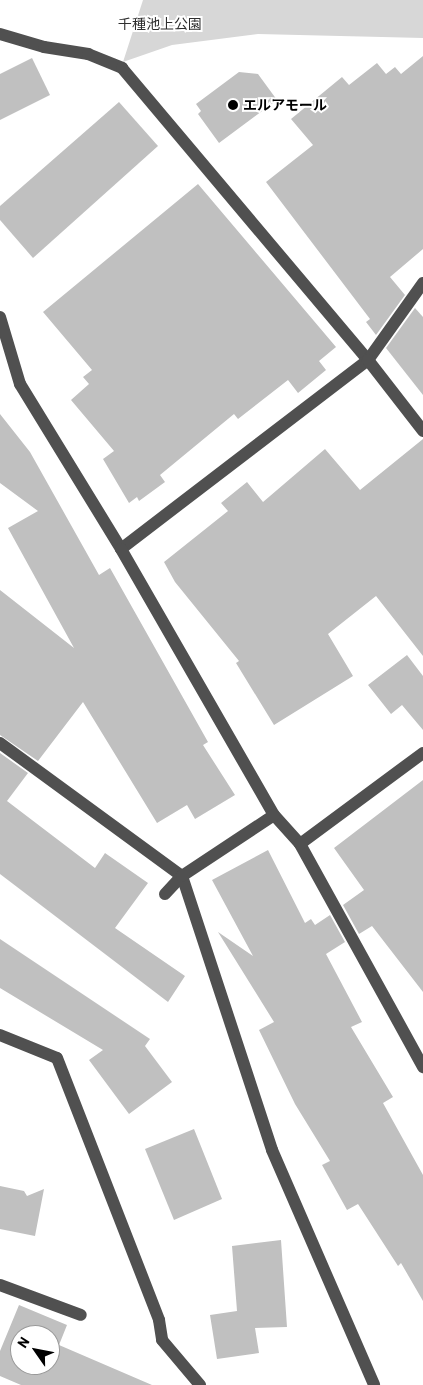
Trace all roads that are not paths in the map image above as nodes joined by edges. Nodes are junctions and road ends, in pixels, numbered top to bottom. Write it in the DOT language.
graph roads {
  1 [pos="0,34"];
  2 [pos="423,283"];
  3 [pos="0,318"];
  4 [pos="368,360"];
  5 [pos="423,431"];
  6 [pos="121,549"];
  7 [pos="0,743"];
  8 [pos="423,753"];
  9 [pos="274,815"];
  10 [pos="300,844"];
  11 [pos="182,876"];
  12 [pos="165,894"];
  13 [pos="0,1035"];
  14 [pos="423,1067"];
  15 [pos="0,1285"];
  16 [pos="81,1315"];
  17 [pos="200,1385"];
  18 [pos="374,1385"];
  1 -- 4 [label="street"];
  2 -- 4 [label="street"];
  3 -- 6 [label="street"];
  4 -- 5 [label="street"];
  4 -- 6 [label="street"];
  6 -- 9 [label="street"];
  7 -- 11 [label="street"];
  8 -- 10 [label="street"];
  9 -- 10 [label="street"];
  9 -- 11 [label="street"];
  10 -- 14 [label="street"];
  11 -- 12 [label="street"];
  11 -- 18 [label="street"];
  13 -- 17 [label="street"];
  15 -- 16 [label="street"];
}
